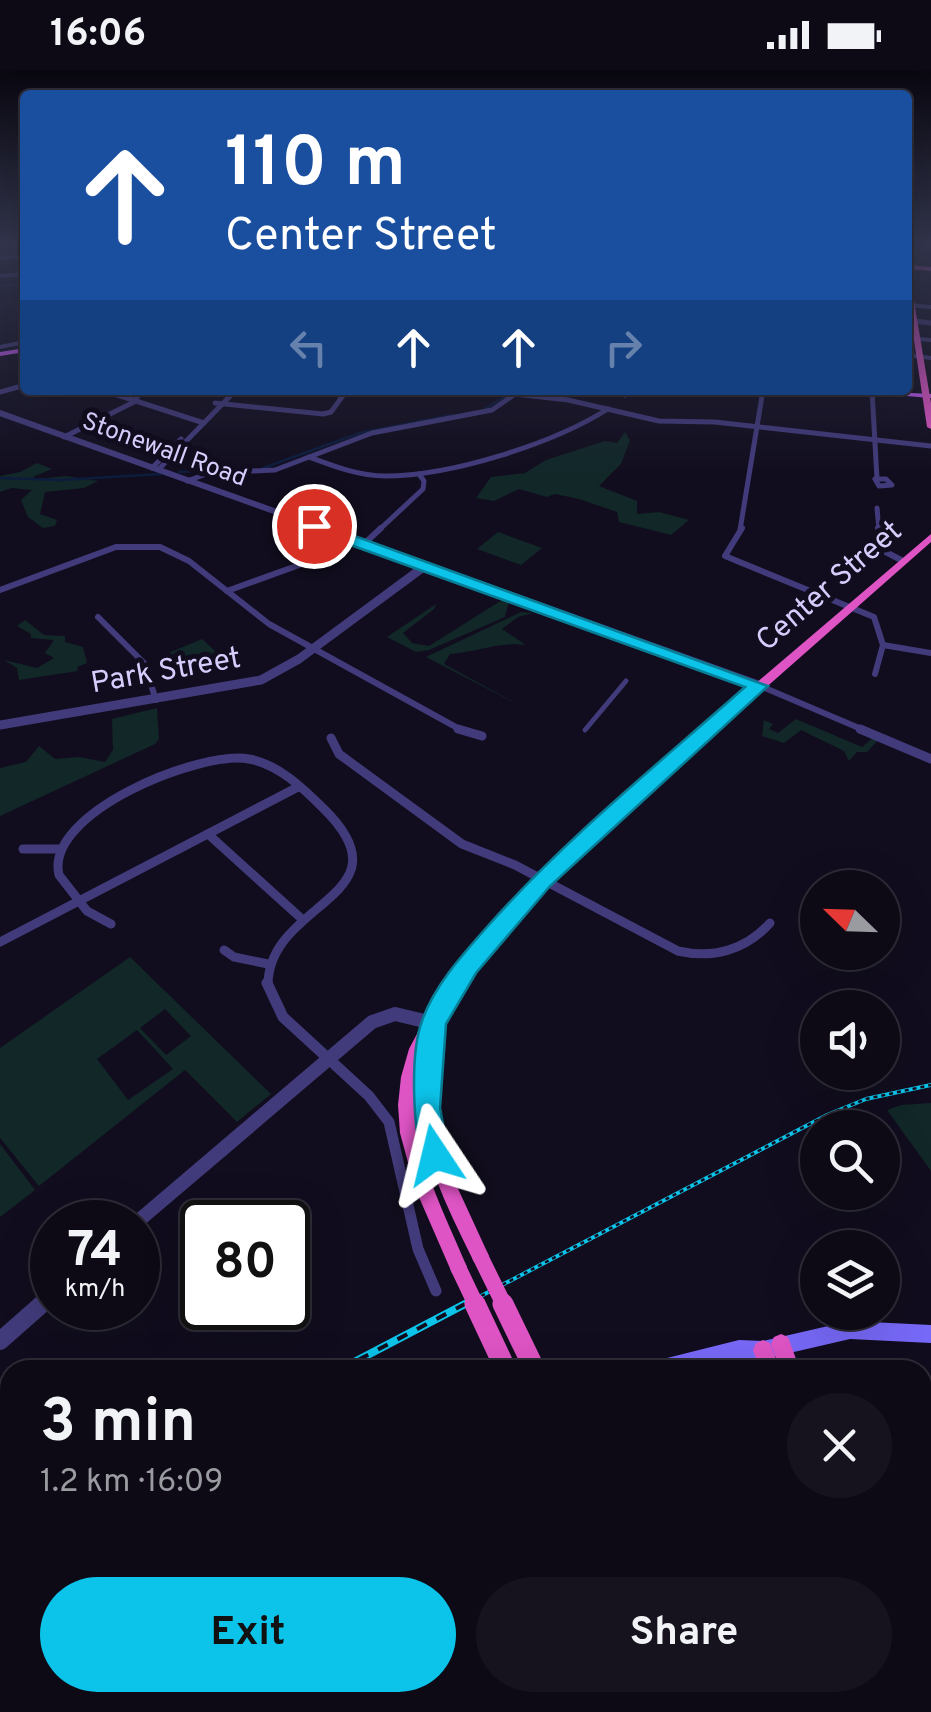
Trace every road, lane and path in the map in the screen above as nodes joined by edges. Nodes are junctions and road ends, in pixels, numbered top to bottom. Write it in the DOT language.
graph roads {
  1 [pos="912,338"];
  2 [pos="931,340"];
  3 [pos="912,356"];
  4 [pos="918,356"];
  5 [pos="931,358"];
  6 [pos="117,395"];
  7 [pos="138,395"];
  8 [pos="225,395"];
  9 [pos="230,395"];
  10 [pos="343,395"];
  11 [pos="514,395"];
  12 [pos="521,395"];
  13 [pos="761,395"];
  14 [pos="871,395"];
  15 [pos="929,396"];
  16 [pos="136,401"];
  17 [pos="219,404"];
  18 [pos="608,409"];
  19 [pos="0,414"];
  20 [pos="201,422"];
  21 [pos="758,427"];
  22 [pos="931,427"];
  23 [pos="64,436"];
  24 [pos="874,440"];
  25 [pos="931,446"];
  26 [pos="310,456"];
  27 [pos="155,469"];
  28 [pos="419,474"];
  29 [pos="877,478"];
  30 [pos="186,480"];
  31 [pos="877,508"];
  32 [pos="931,533"];
  33 [pos="344,537"];
  34 [pos="364,544"];
  35 [pos="903,558"];
  36 [pos="424,566"];
  37 [pos="0,590"];
  38 [pos="227,591"];
  39 [pos="850,606"];
  40 [pos="98,617"];
  41 [pos="882,646"];
  42 [pos="313,648"];
  43 [pos="931,653"];
  44 [pos="875,674"];
  45 [pos="626,682"];
  46 [pos="758,686"];
  47 [pos="156,700"];
  48 [pos="0,725"];
  49 [pos="585,730"];
  50 [pos="482,736"];
  51 [pos="331,738"];
  52 [pos="931,758"];
  53 [pos="298,787"];
  54 [pos="208,834"];
  55 [pos="22,849"];
  56 [pos="60,849"];
  57 [pos="542,880"];
  58 [pos="78,901"];
  59 [pos="302,920"];
  60 [pos="770,923"];
  61 [pos="111,924"];
  62 [pos="0,942"];
  63 [pos="224,950"];
  64 [pos="268,964"];
  65 [pos="433,1023"];
  66 [pos="328,1059"];
  67 [pos="160,1203"];
  68 [pos="436,1291"];
  69 [pos="30,1315"];
  70 [pos="931,1334"];
  71 [pos="0,1341"];
  72 [pos="771,1355"];
  73 [pos="501,1360"];
  74 [pos="530,1360"];
  75 [pos="695,1360"];
  1 -- 2 [label="street"];
  1 -- 4 [label="highway"];
  3 -- 4 [label="street"];
  4 -- 5 [label="street"];
  4 -- 15 [label="highway"];
  6 -- 16 [label="street"];
  7 -- 16 [label="street"];
  8 -- 17 [label="street"];
  9 -- 17 [label="street"];
  10 -- 17 [label="street"];
  11 -- 26 [label="street"];
  12 -- 18 [label="street"];
  13 -- 21 [label="street"];
  14 -- 24 [label="street"];
  15 -- 22 [label="highway"];
  16 -- 20 [label="street"];
  16 -- 23 [label="street"];
  17 -- 20 [label="street"];
  18 -- 21 [label="street"];
  18 -- 28 [label="street"];
  19 -- 23 [label="street, Stonewall Road"];
  20 -- 27 [label="street"];
  21 -- 24 [label="street"];
  21 -- 39 [label="street"];
  23 -- 27 [label="street, Stonewall Road"];
  24 -- 25 [label="street"];
  24 -- 29 [label="street"];
  26 -- 28 [label="street"];
  26 -- 30 [label="street"];
  27 -- 30 [label="street, Stonewall Road"];
  28 -- 34 [label="street"];
  30 -- 33 [label="street, Stonewall Road"];
  31 -- 35 [label="street"];
  32 -- 35 [label="highway, Center Street"];
  33 -- 34 [label="street, Stonewall Road"];
  33 -- 38 [label="street"];
  34 -- 36 [label="street, Stonewall Road"];
  35 -- 39 [label="highway, Center Street"];
  36 -- 42 [label="street, Park Street"];
  36 -- 46 [label="street, Stonewall Road"];
  37 -- 38 [label="street"];
  38 -- 42 [label="street"];
  39 -- 41 [label="street"];
  39 -- 46 [label="highway, Center Street"];
  40 -- 47 [label="street"];
  41 -- 43 [label="street"];
  41 -- 44 [label="street"];
  42 -- 47 [label="street, Park Street"];
  42 -- 50 [label="street"];
  45 -- 49 [label="street"];
  46 -- 52 [label="street, Stonewall Road"];
  46 -- 57 [label="highway, Center Street"];
  47 -- 48 [label="street, Park Street"];
  51 -- 57 [label="street"];
  53 -- 54 [label="street"];
  53 -- 56 [label="street"];
  53 -- 59 [label="street"];
  54 -- 58 [label="street"];
  54 -- 59 [label="street"];
  55 -- 56 [label="street"];
  56 -- 58 [label="street"];
  57 -- 60 [label="street"];
  57 -- 65 [label="highway, Center Street"];
  58 -- 61 [label="street"];
  58 -- 62 [label="street"];
  59 -- 64 [label="street"];
  63 -- 64 [label="street"];
  64 -- 66 [label="street"];
  65 -- 66 [label="street"];
  65 -- 73 [label="highway, Center Street, bridge"];
  65 -- 74 [label="highway, bridge"];
  66 -- 67 [label="street"];
  66 -- 68 [label="street"];
  69 -- 71 [label="street"];
  70 -- 72 [label="main road"];
  72 -- 75 [label="main road"];
}
